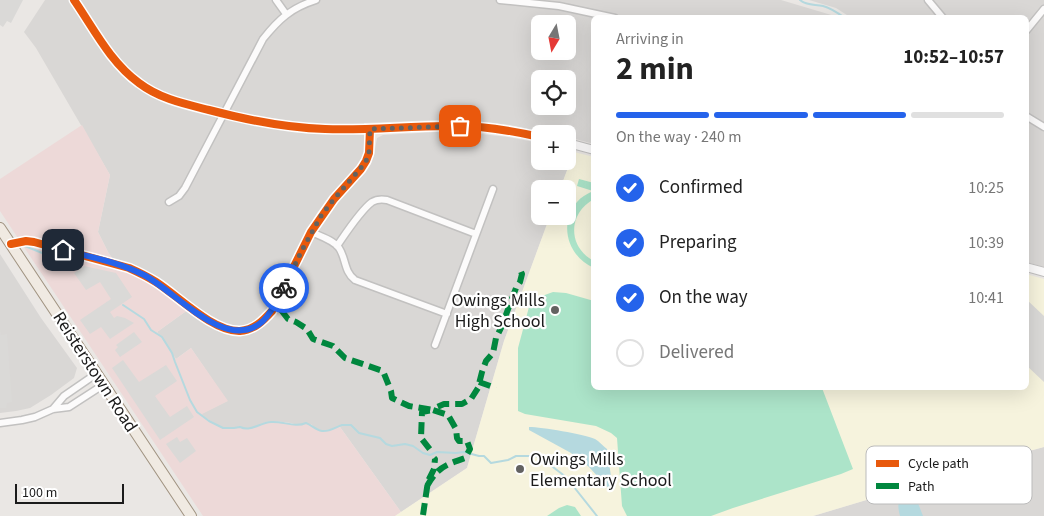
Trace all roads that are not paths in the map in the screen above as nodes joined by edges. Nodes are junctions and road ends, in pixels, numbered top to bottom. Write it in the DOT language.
graph roads {
  1 [pos="74,0"];
  2 [pos="276,0"];
  3 [pos="316,0"];
  4 [pos="500,0"];
  5 [pos="928,0"];
  6 [pos="1044,9"];
  7 [pos="286,14"];
  8 [pos="601,15"];
  9 [pos="940,15"];
  10 [pos="1029,27"];
  11 [pos="224,114"];
  12 [pos="1029,118"];
  13 [pos="1044,127"];
  14 [pos="370,129"];
  15 [pos="531,135"];
  16 [pos="576,145"];
  17 [pos="591,149"];
  18 [pos="493,189"];
  19 [pos="169,202"];
  20 [pos="0,228"];
  21 [pos="311,232"];
  22 [pos="476,234"];
  23 [pos="11,244"];
  24 [pos="337,246"];
  25 [pos="1029,268"];
  26 [pos="1044,272"];
  27 [pos="447,314"];
  28 [pos="435,345"];
  29 [pos="96,374"];
  30 [pos="104,385"];
  31 [pos="53,409"];
  32 [pos="0,423"];
  33 [pos="191,516"];
  1 -- 11 [label="street"];
  2 -- 7 [label="street"];
  3 -- 7 [label="street"];
  4 -- 8 [label="street"];
  5 -- 9 [label="street"];
  6 -- 10 [label="street"];
  7 -- 11 [label="street"];
  11 -- 14 [label="street"];
  11 -- 19 [label="street"];
  12 -- 13 [label="street"];
  14 -- 15 [label="street"];
  14 -- 21 [label="street"];
  16 -- 17 [label="street"];
  18 -- 22 [label="street"];
  20 -- 23 [label="main road, Reisterstown Road"];
  21 -- 23 [label="street"];
  21 -- 24 [label="street"];
  22 -- 24 [label="street"];
  22 -- 27 [label="street"];
  23 -- 29 [label="main road, Reisterstown Road"];
  24 -- 27 [label="street"];
  25 -- 26 [label="street"];
  27 -- 28 [label="street"];
  29 -- 30 [label="main road, Reisterstown Road"];
  29 -- 31 [label="street"];
  30 -- 31 [label="street"];
  30 -- 33 [label="main road, Reisterstown Road"];
  31 -- 32 [label="street"];
}
